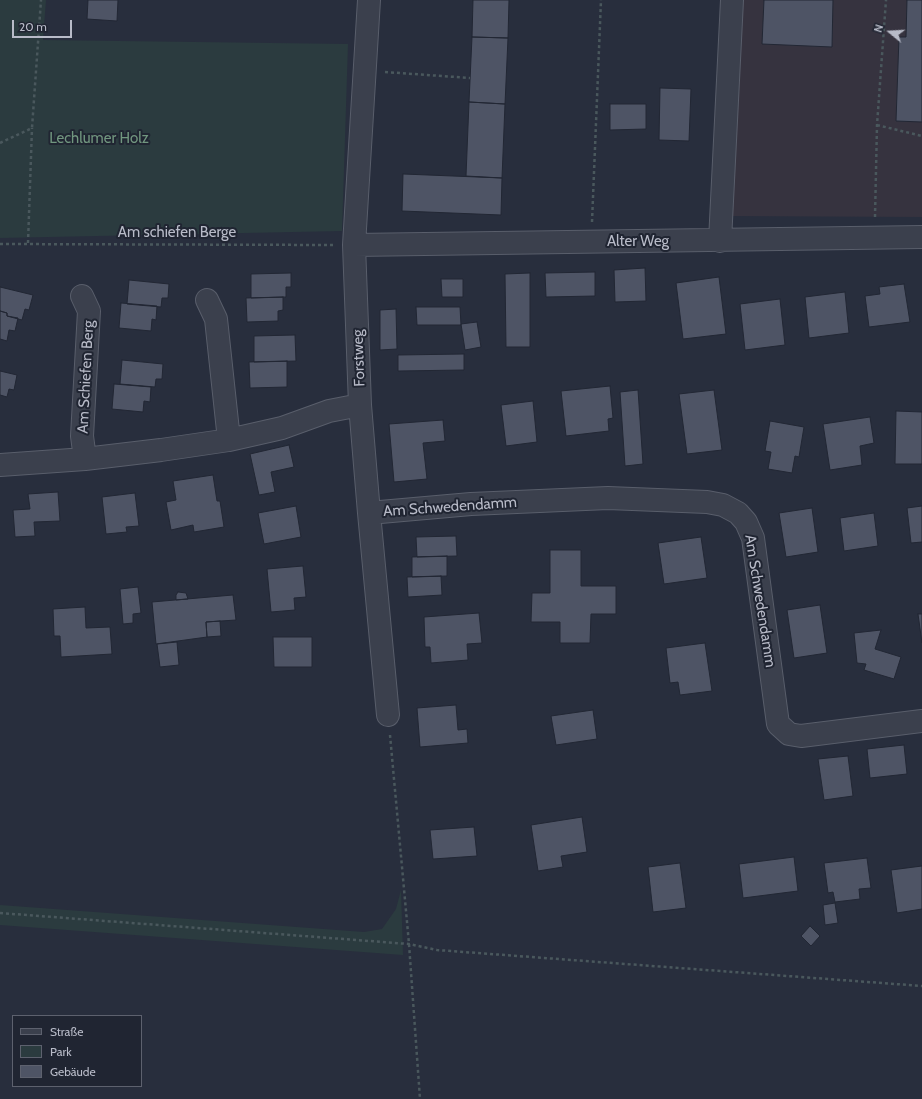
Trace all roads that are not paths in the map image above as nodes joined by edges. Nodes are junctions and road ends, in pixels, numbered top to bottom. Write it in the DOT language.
graph roads {
  1 [pos="369,0"];
  2 [pos="732,0"];
  3 [pos="922,237"];
  4 [pos="720,241"];
  5 [pos="354,245"];
  6 [pos="82,296"];
  7 [pos="207,300"];
  8 [pos="360,405"];
  9 [pos="229,440"];
  10 [pos="85,459"];
  11 [pos="0,465"];
  12 [pos="369,513"];
  13 [pos="388,715"];
  14 [pos="922,721"];
  1 -- 5 [label="street, Forstweg"];
  2 -- 4 [label="street"];
  3 -- 4 [label="street, Alter Weg"];
  4 -- 5 [label="street, Alter Weg"];
  5 -- 8 [label="street, Forstweg"];
  6 -- 10 [label="street, Am Schiefen Berg"];
  7 -- 9 [label="street"];
  8 -- 9 [label="street"];
  8 -- 12 [label="street, Forstweg"];
  9 -- 10 [label="street"];
  10 -- 11 [label="street"];
  12 -- 13 [label="street, Forstweg"];
  12 -- 14 [label="street, Am Schwedendamm"];
}
